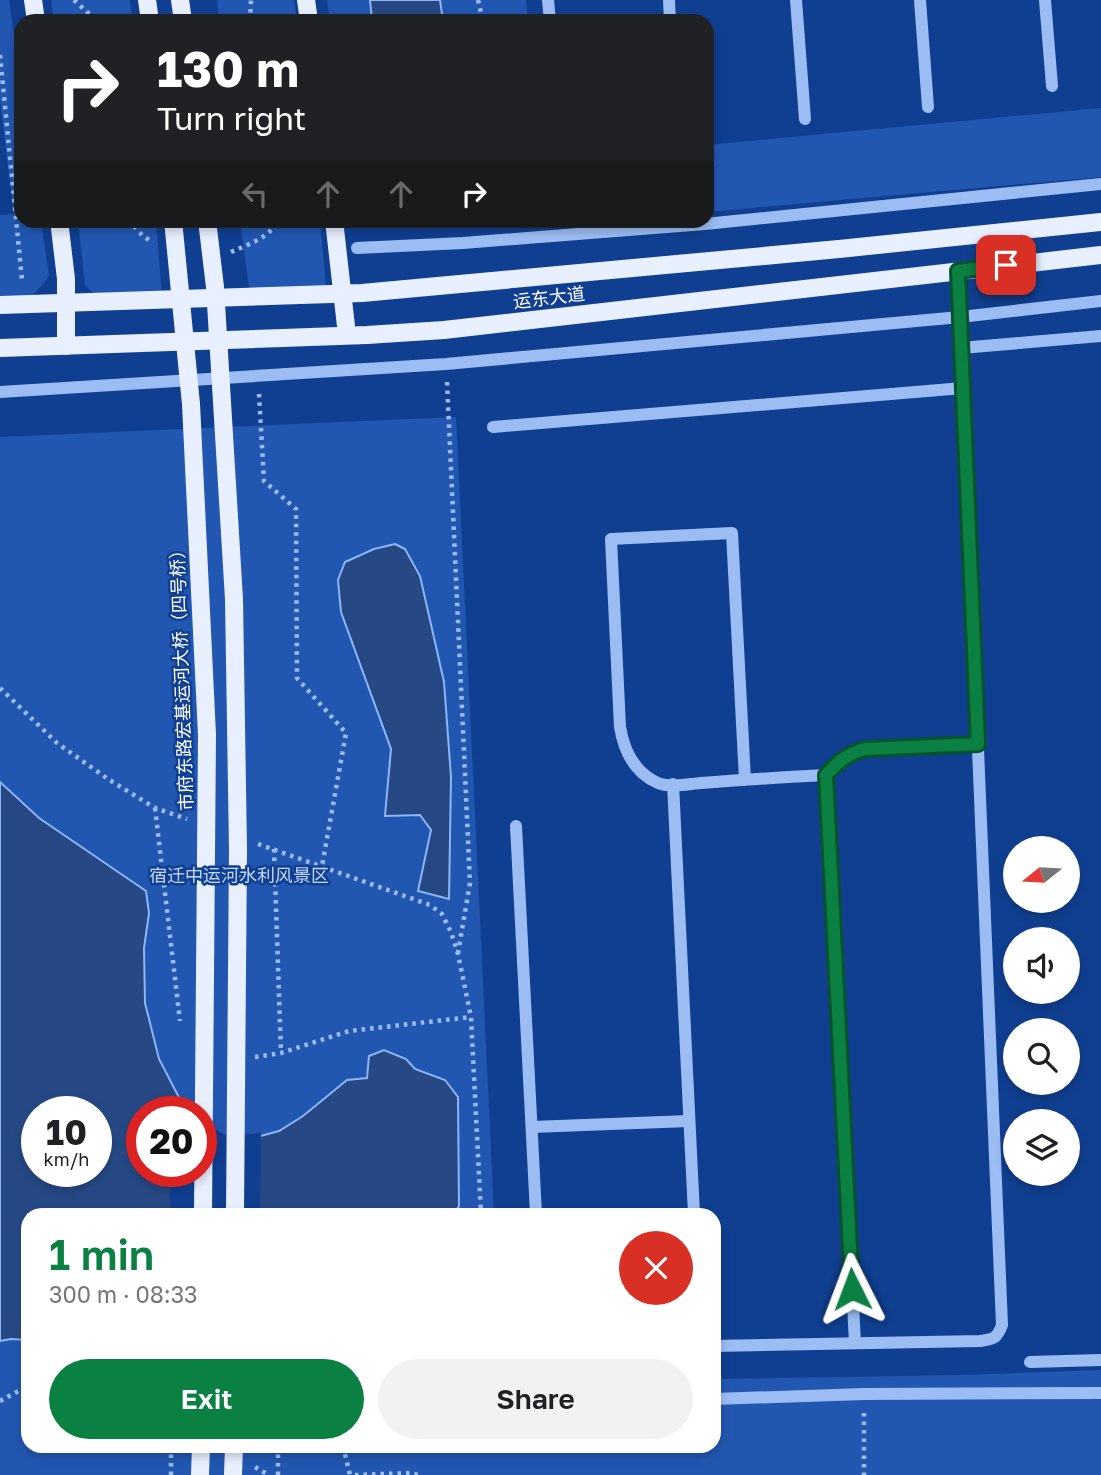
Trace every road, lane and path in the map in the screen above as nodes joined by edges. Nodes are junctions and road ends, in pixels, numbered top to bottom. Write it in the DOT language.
graph roads {
  1 [pos="74,0"];
  2 [pos="796,0"];
  3 [pos="920,0"];
  4 [pos="1045,0"];
  5 [pos="89,14"];
  6 [pos="0,55"];
  7 [pos="1052,86"];
  8 [pos="928,107"];
  9 [pos="805,119"];
  10 [pos="1101,184"];
  11 [pos="14,198"];
  12 [pos="1101,222"];
  13 [pos="714,223"];
  14 [pos="17,228"];
  15 [pos="60,228"];
  16 [pos="174,228"];
  17 [pos="208,228"];
  18 [pos="335,228"];
  19 [pos="654,228"];
  20 [pos="357,248"];
  21 [pos="1101,255"];
  22 [pos="958,271"];
  23 [pos="22,280"];
  24 [pos="344,293"];
  25 [pos="66,302"];
  26 [pos="1101,302"];
  27 [pos="0,305"];
  28 [pos="960,317"];
  29 [pos="347,335"];
  30 [pos="1101,336"];
  31 [pos="66,346"];
  32 [pos="0,348"];
  33 [pos="961,348"];
  34 [pos="446,365"];
  35 [pos="258,376"];
  36 [pos="963,388"];
  37 [pos="0,392"];
  38 [pos="493,427"];
  39 [pos="0,688"];
  40 [pos="978,744"];
  41 [pos="826,775"];
  42 [pos="745,780"];
  43 [pos="673,785"];
  44 [pos="197,822"];
  45 [pos="516,826"];
  46 [pos="248,840"];
  47 [pos="274,849"];
  48 [pos="323,866"];
  49 [pos="458,954"];
  50 [pos="281,1053"];
  51 [pos="689,1121"];
  52 [pos="532,1127"];
  53 [pos="203,1208"];
  54 [pos="235,1208"];
  55 [pos="481,1208"];
  56 [pos="536,1208"];
  57 [pos="694,1208"];
  58 [pos="855,1343"];
  59 [pos="721,1346"];
  60 [pos="1101,1360"];
  61 [pos="1030,1362"];
  62 [pos="21,1390"];
  63 [pos="864,1394"];
  64 [pos="1101,1394"];
  65 [pos="721,1399"];
  66 [pos="0,1401"];
  67 [pos="171,1453"];
  68 [pos="201,1453"];
  69 [pos="234,1453"];
  70 [pos="278,1453"];
  71 [pos="345,1453"];
  72 [pos="171,1475"];
  73 [pos="200,1475"];
  74 [pos="233,1475"];
  75 [pos="278,1475"];
  76 [pos="352,1475"];
  77 [pos="418,1475"];
  78 [pos="864,1475"];
  1 -- 5 [label="path"];
  2 -- 9 [label="lane"];
  3 -- 8 [label="lane"];
  4 -- 7 [label="lane"];
  6 -- 11 [label="path"];
  10 -- 13 [label="lane"];
  12 -- 24 [label="main road, 运东大道"];
  14 -- 23 [label="path"];
  15 -- 25 [label="main road"];
  16 -- 53 [label="main road, 市府东路宏基运河大桥（四号桥）, bridge"];
  17 -- 54 [label="main road, bridge"];
  18 -- 24 [label="main road"];
  19 -- 20 [label="lane"];
  21 -- 22 [label="main road, 运东大道"];
  22 -- 28 [label="lane"];
  22 -- 29 [label="main road, 运东大道"];
  24 -- 25 [label="main road, 运东大道"];
  24 -- 29 [label="main road"];
  25 -- 27 [label="main road, 运东大道"];
  25 -- 31 [label="main road"];
  26 -- 28 [label="lane"];
  28 -- 33 [label="lane"];
  28 -- 34 [label="lane"];
  29 -- 31 [label="main road, 运东大道"];
  30 -- 33 [label="lane"];
  31 -- 32 [label="main road, 运东大道"];
  33 -- 36 [label="lane"];
  34 -- 35 [label="lane"];
  34 -- 49 [label="path"];
  35 -- 37 [label="lane"];
  35 -- 48 [label="path"];
  36 -- 38 [label="lane"];
  36 -- 40 [label="lane"];
  39 -- 44 [label="path"];
  40 -- 41 [label="lane"];
  40 -- 58 [label="lane"];
  41 -- 42 [label="lane"];
  41 -- 58 [label="lane"];
  42 -- 43 [label="lane"];
  42 -- 43 [label="lane"];
  43 -- 51 [label="lane"];
  45 -- 52 [label="lane"];
  46 -- 47 [label="path"];
  47 -- 48 [label="path"];
  47 -- 50 [label="path"];
  48 -- 49 [label="path"];
  49 -- 55 [label="path"];
  51 -- 52 [label="lane"];
  51 -- 57 [label="lane"];
  52 -- 56 [label="lane"];
  58 -- 59 [label="lane"];
  60 -- 61 [label="lane"];
  62 -- 66 [label="path"];
  63 -- 64 [label="lane"];
  63 -- 65 [label="lane"];
  63 -- 78 [label="path"];
  67 -- 72 [label="path"];
  68 -- 73 [label="main road"];
  69 -- 74 [label="main road, bridge"];
  70 -- 75 [label="path"];
  71 -- 76 [label="path"];
  76 -- 77 [label="path"];
}
